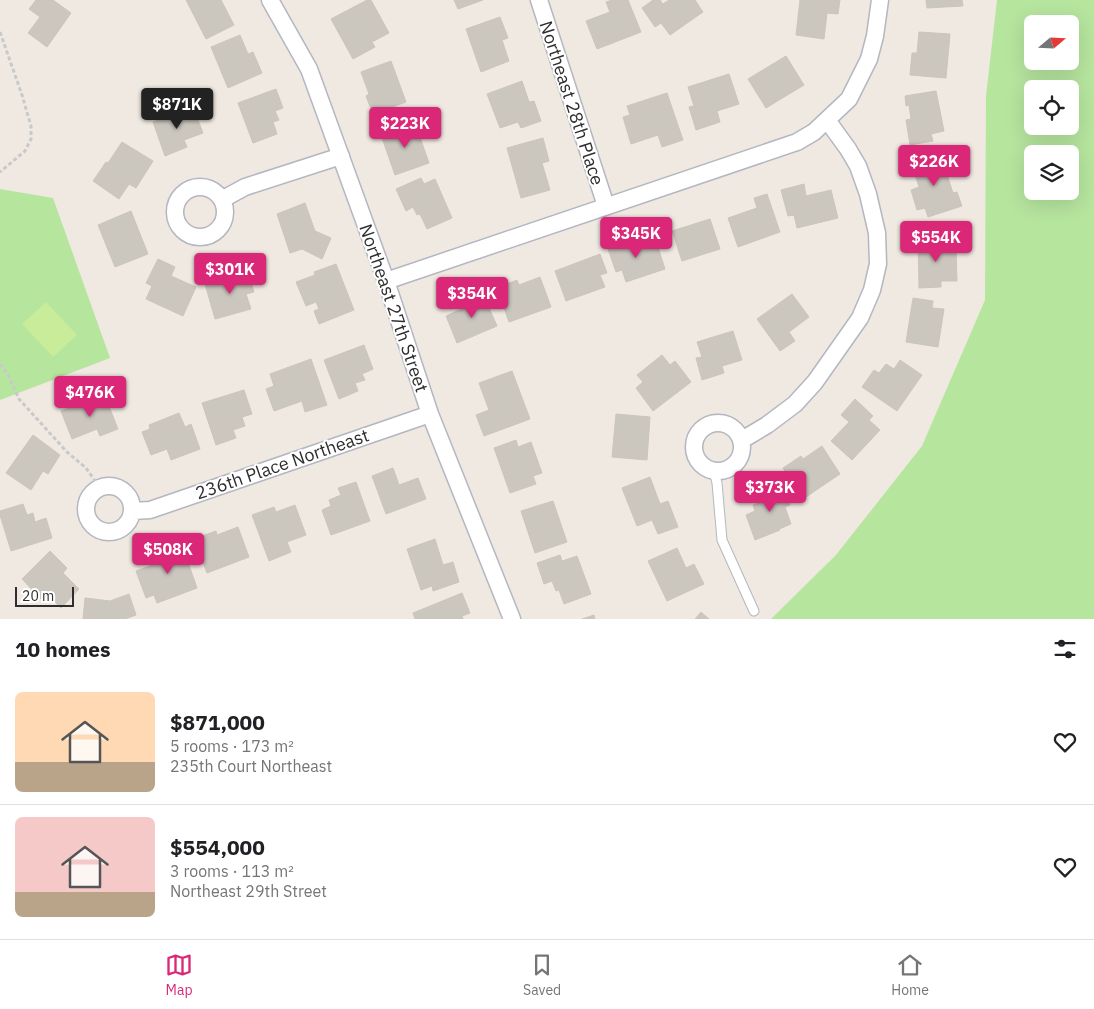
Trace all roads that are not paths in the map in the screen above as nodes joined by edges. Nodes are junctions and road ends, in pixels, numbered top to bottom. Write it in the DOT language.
graph roads {
  1 [pos="270,0"];
  2 [pos="539,0"];
  3 [pos="880,0"];
  4 [pos="827,120"];
  5 [pos="341,156"];
  6 [pos="223,199"];
  7 [pos="606,206"];
  8 [pos="386,281"];
  9 [pos="430,414"];
  10 [pos="741,439"];
  11 [pos="714,471"];
  12 [pos="133,511"];
  13 [pos="754,611"];
  14 [pos="512,619"];
  1 -- 5 [label="street, Northeast 27th Street"];
  2 -- 7 [label="street, Northeast 28th Place"];
  3 -- 4 [label="street"];
  4 -- 7 [label="street"];
  4 -- 10 [label="street"];
  5 -- 6 [label="street"];
  5 -- 8 [label="street, Northeast 27th Street"];
  7 -- 8 [label="street"];
  8 -- 9 [label="street, Northeast 27th Street"];
  9 -- 12 [label="street, 236th Place Northeast"];
  9 -- 14 [label="street, Northeast 27th Street"];
  10 -- 11 [label="street"];
  10 -- 11 [label="street"];
  11 -- 13 [label="lane"];
  12 -- 12 [label="street"];
}
